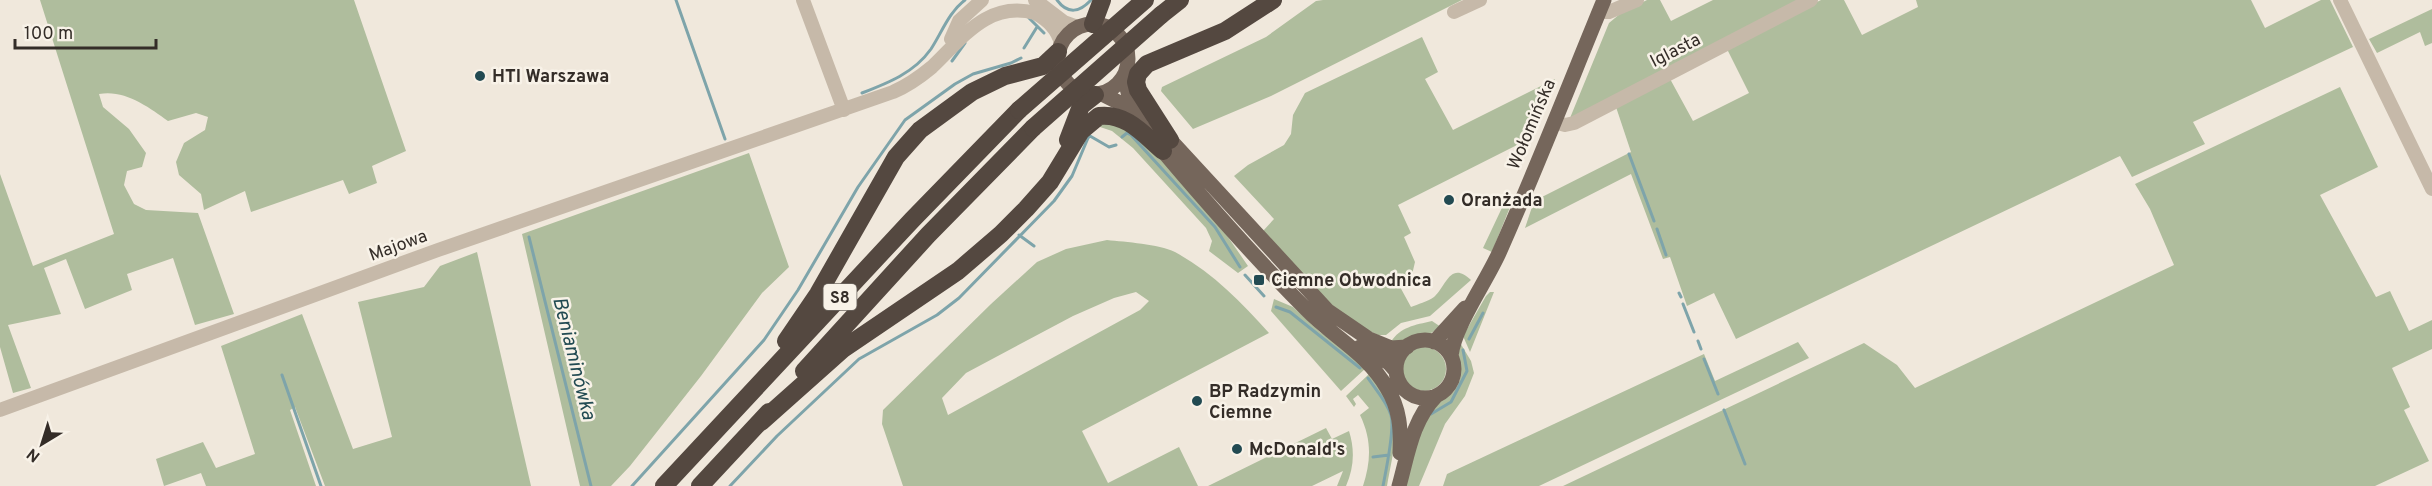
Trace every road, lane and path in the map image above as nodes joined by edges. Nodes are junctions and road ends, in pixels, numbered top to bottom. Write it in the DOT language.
graph roads {
  1 [pos="803,0"];
  2 [pos="982,0"];
  3 [pos="1035,0"];
  4 [pos="1102,0"];
  5 [pos="1145,0"];
  6 [pos="1180,0"];
  7 [pos="1273,0"];
  8 [pos="1480,0"];
  9 [pos="1637,0"];
  10 [pos="1811,0"];
  11 [pos="2340,0"];
  12 [pos="1601,6"];
  13 [pos="1454,12"];
  14 [pos="1085,25"];
  15 [pos="1189,47"];
  16 [pos="1060,48"];
  17 [pos="946,49"];
  18 [pos="1126,73"];
  19 [pos="1098,94"];
  20 [pos="844,110"];
  21 [pos="1554,122"];
  22 [pos="1166,145"];
  23 [pos="1061,162"];
  24 [pos="2432,189"];
  25 [pos="1478,295"];
  26 [pos="1339,336"];
  27 [pos="1434,342"];
  28 [pos="1407,347"];
  29 [pos="1451,356"];
  30 [pos="1396,371"];
  31 [pos="1410,394"];
  32 [pos="1436,396"];
  33 [pos="740,404"];
  34 [pos="0,410"];
  35 [pos="761,422"];
  36 [pos="1400,453"];
  37 [pos="664,486"];
  38 [pos="700,486"];
  39 [pos="1393,486"];
  40 [pos="1399,486"];
  1 -- 20 [label="street"];
  2 -- 17 [label="street"];
  3 -- 14 [label="street"];
  4 -- 14 [label="highway"];
  5 -- 33 [label="highway, S8, bridge"];
  6 -- 35 [label="highway, S8, bridge"];
  7 -- 15 [label="highway"];
  8 -- 13 [label="street"];
  9 -- 12 [label="street"];
  10 -- 21 [label="street, Iglasta"];
  11 -- 24 [label="street"];
  12 -- 21 [label="main road, Wołomińska"];
  14 -- 16 [label="main road"];
  14 -- 18 [label="main road"];
  15 -- 18 [label="highway"];
  15 -- 22 [label="highway"];
  16 -- 17 [label="street"];
  16 -- 19 [label="main road"];
  16 -- 33 [label="highway"];
  17 -- 20 [label="street, Majowa"];
  18 -- 19 [label="main road"];
  18 -- 22 [label="main road"];
  19 -- 22 [label="main road"];
  19 -- 23 [label="highway"];
  20 -- 34 [label="street, Majowa"];
  21 -- 25 [label="main road, Wołomińska"];
  22 -- 23 [label="highway"];
  22 -- 26 [label="main road"];
  22 -- 28 [label="main road"];
  23 -- 35 [label="highway"];
  25 -- 27 [label="main road, Wołomińska"];
  25 -- 29 [label="main road, Wołomińska"];
  26 -- 30 [label="main road"];
  26 -- 36 [label="main road"];
  27 -- 28 [label="main road"];
  27 -- 29 [label="main road"];
  28 -- 30 [label="main road"];
  29 -- 32 [label="main road"];
  30 -- 31 [label="main road"];
  31 -- 32 [label="main road"];
  31 -- 36 [label="main road"];
  32 -- 40 [label="main road"];
  33 -- 37 [label="highway, S8"];
  35 -- 38 [label="highway, S8"];
  36 -- 39 [label="main road"];
}
